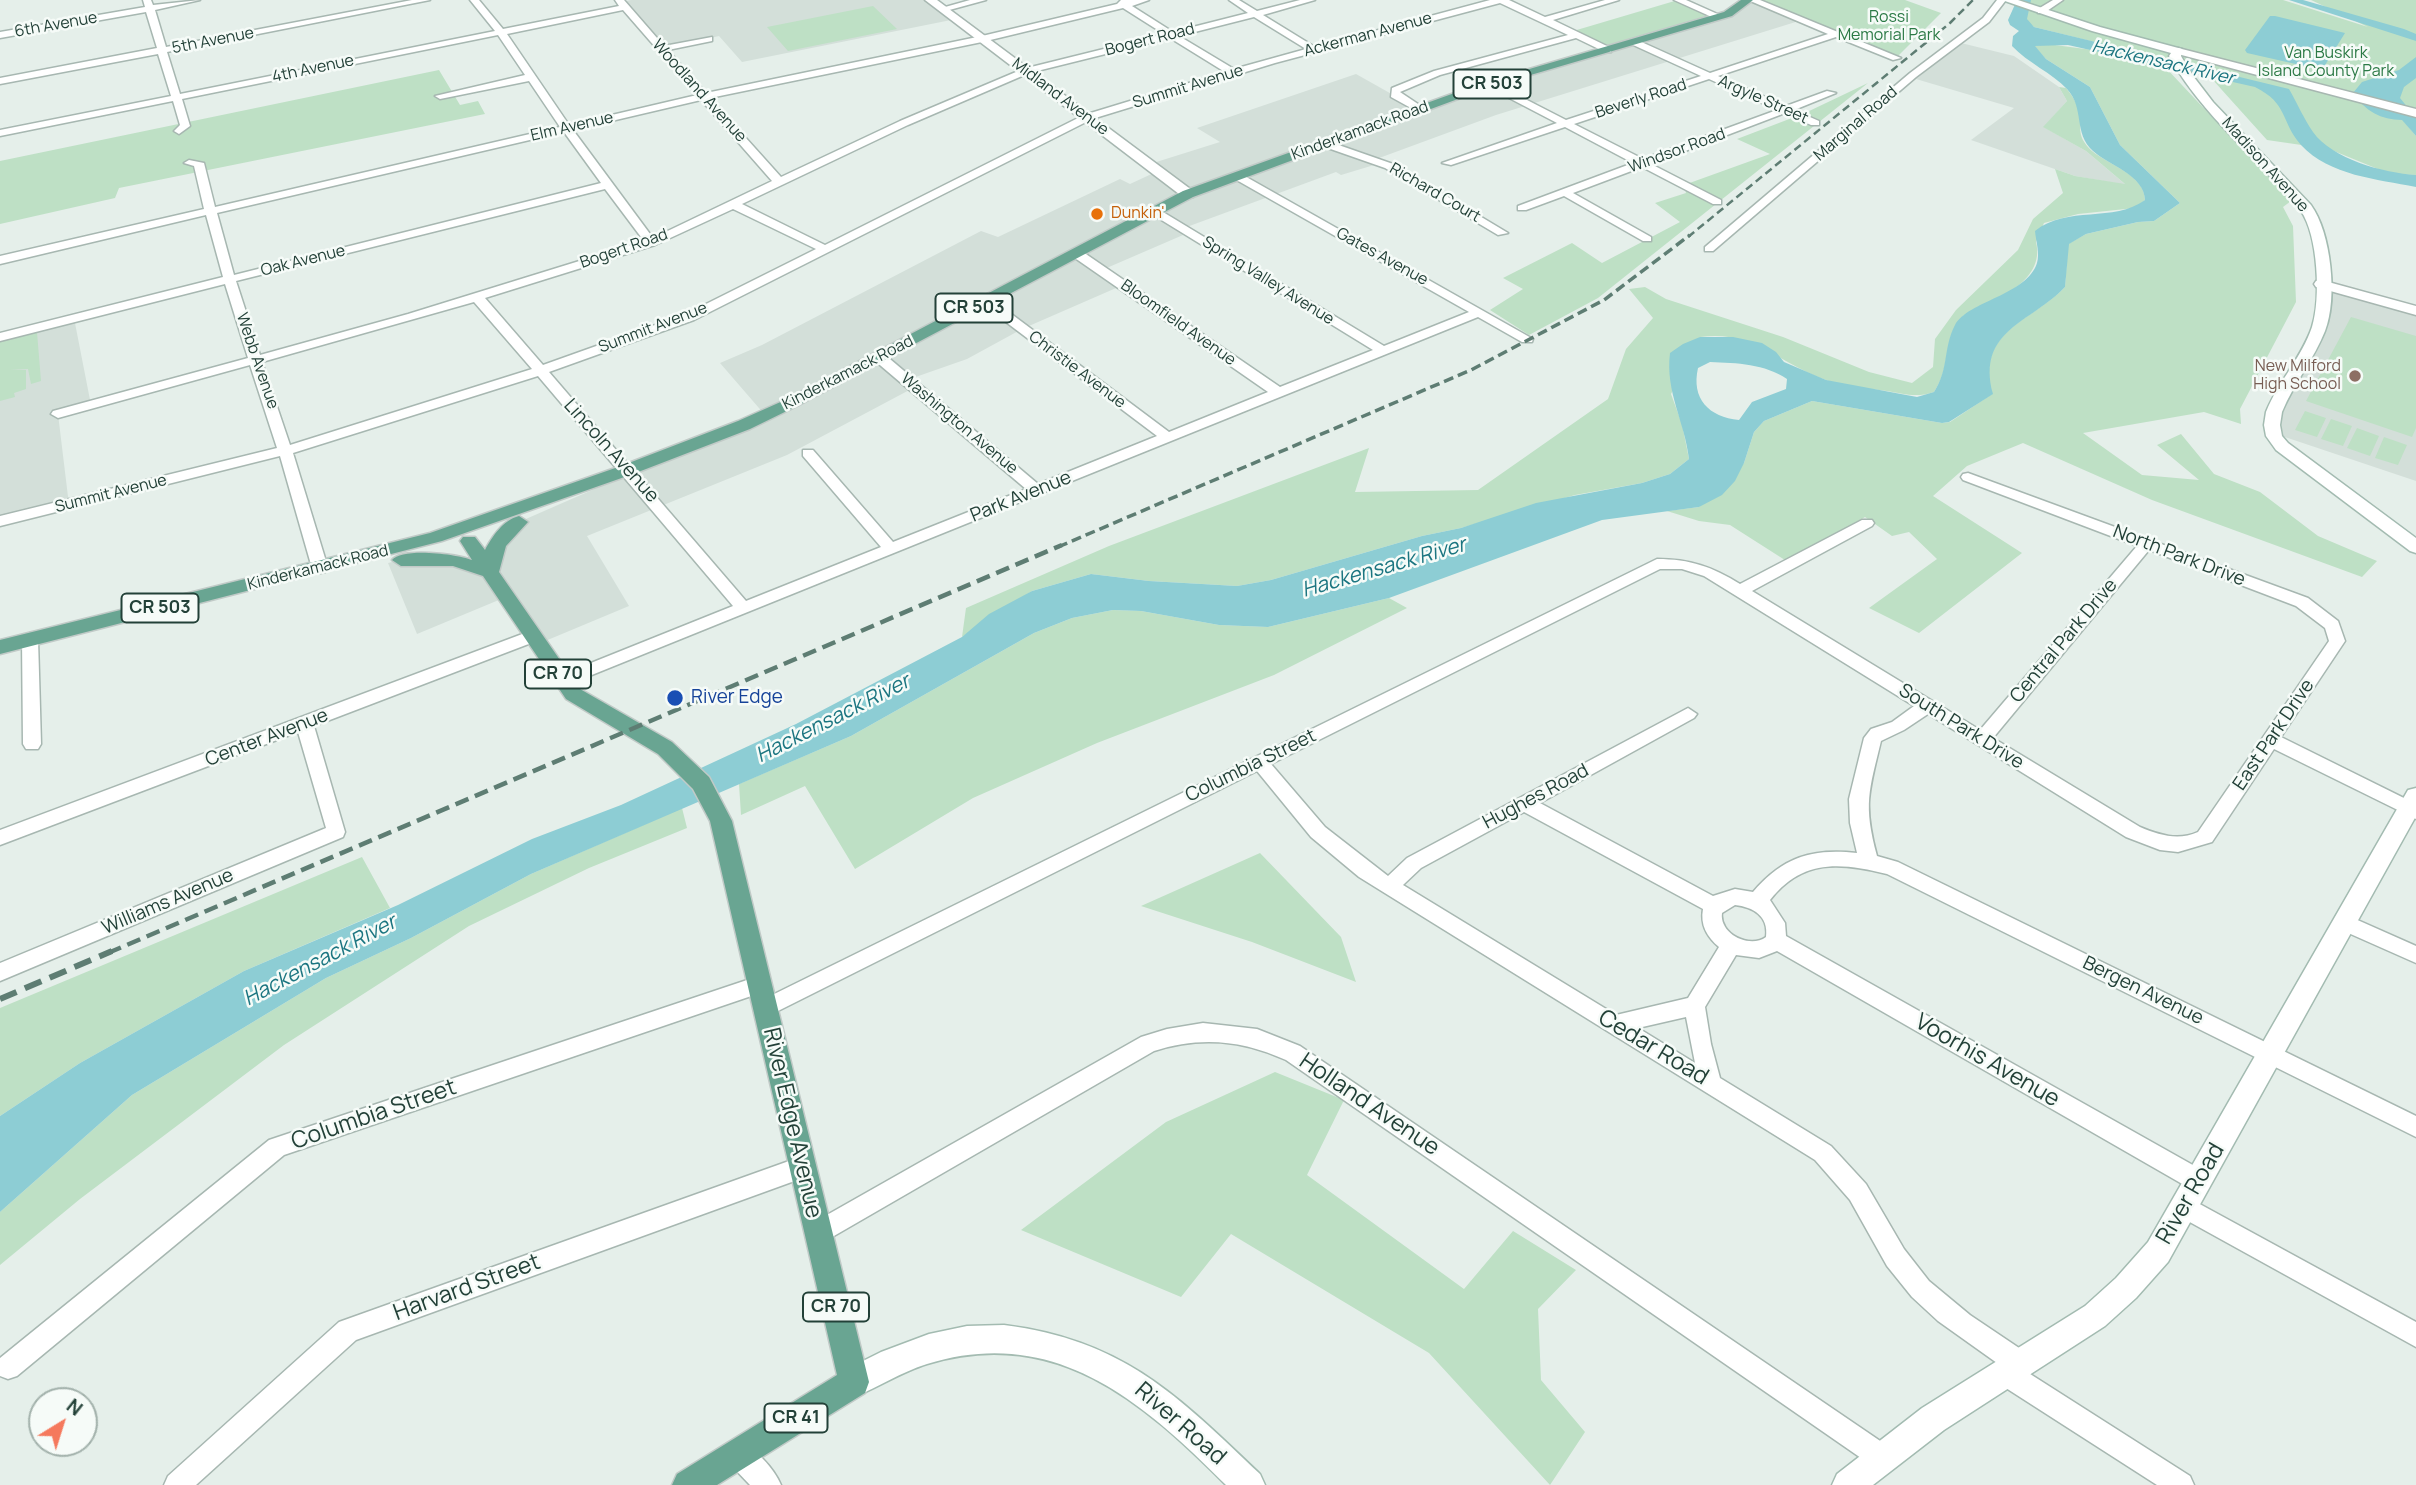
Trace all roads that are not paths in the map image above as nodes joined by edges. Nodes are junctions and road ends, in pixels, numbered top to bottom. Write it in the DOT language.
graph roads {
  1 [pos="196,0"];
  2 [pos="426,0"];
  3 [pos="474,0"];
  4 [pos="930,0"];
  5 [pos="982,0"];
  6 [pos="1145,0"];
  7 [pos="1233,0"];
  8 [pos="1311,0"];
  9 [pos="1501,0"];
  10 [pos="1615,0"];
  11 [pos="1678,0"];
  12 [pos="1750,0"];
  13 [pos="2004,0"];
  14 [pos="2059,0"];
  15 [pos="1121,3"];
  16 [pos="148,4"];
  17 [pos="622,4"];
  18 [pos="942,9"];
  19 [pos="2041,11"];
  20 [pos="1257,14"];
  21 [pos="1717,16"];
  22 [pos="1544,20"];
  23 [pos="500,31"];
  24 [pos="1836,34"];
  25 [pos="0,35"];
  26 [pos="1171,35"];
  27 [pos="1577,35"];
  28 [pos="709,39"];
  29 [pos="982,39"];
  30 [pos="1634,43"];
  31 [pos="662,49"];
  32 [pos="1314,50"];
  33 [pos="1608,50"];
  34 [pos="161,51"];
  35 [pos="1896,58"];
  36 [pos="1278,60"];
  37 [pos="2180,62"];
  38 [pos="1026,71"];
  39 [pos="1233,73"];
  40 [pos="1709,76"];
  41 [pos="532,77"];
  42 [pos="0,81"];
  43 [pos="1489,85"];
  44 [pos="1831,93"];
  45 [pos="440,96"];
  46 [pos="705,96"];
  47 [pos="175,97"];
  48 [pos="1420,110"];
  49 [pos="1788,111"];
  50 [pos="2416,113"];
  51 [pos="1088,117"];
  52 [pos="1815,123"];
  53 [pos="1566,124"];
  54 [pos="566,128"];
  55 [pos="180,131"];
  56 [pos="0,133"];
  57 [pos="1326,144"];
  58 [pos="189,163"];
  59 [pos="1447,163"];
  60 [pos="1641,163"];
  61 [pos="1237,176"];
  62 [pos="779,182"];
  63 [pos="607,186"];
  64 [pos="1563,192"];
  65 [pos="1188,194"];
  66 [pos="1717,202"];
  67 [pos="732,204"];
  68 [pos="1522,208"];
  69 [pos="1154,211"];
  70 [pos="210,212"];
  71 [pos="1502,233"];
  72 [pos="1647,239"];
  73 [pos="651,243"];
  74 [pos="825,249"];
  75 [pos="1709,249"];
  76 [pos="1076,253"];
  77 [pos="0,260"];
  78 [pos="229,279"];
  79 [pos="2321,284"];
  80 [pos="477,297"];
  81 [pos="986,302"];
  82 [pos="2416,311"];
  83 [pos="1479,312"];
  84 [pos="0,337"];
  85 [pos="1527,339"];
  86 [pos="1383,351"];
  87 [pos="879,357"];
  88 [pos="257,360"];
  89 [pos="540,371"];
  90 [pos="1279,393"];
  91 [pos="58,414"];
  92 [pos="1168,438"];
  93 [pos="287,450"];
  94 [pos="808,453"];
  95 [pos="627,470"];
  96 [pos="1968,477"];
  97 [pos="1038,491"];
  98 [pos="0,521"];
  99 [pos="519,522"];
  100 [pos="1867,523"];
  101 [pos="468,541"];
  102 [pos="2147,543"];
  103 [pos="2416,547"];
  104 [pos="892,550"];
  105 [pos="401,560"];
  106 [pos="320,568"];
  107 [pos="351,571"];
  108 [pos="490,572"];
  109 [pos="1740,591"];
  110 [pos="221,593"];
  111 [pos="743,607"];
  112 [pos="2324,617"];
  113 [pos="533,636"];
  114 [pos="30,639"];
  115 [pos="0,647"];
  116 [pos="562,681"];
  117 [pos="1927,706"];
  118 [pos="1688,714"];
  119 [pos="305,724"];
  120 [pos="1982,739"];
  121 [pos="2271,740"];
  122 [pos="32,744"];
  123 [pos="1259,762"];
  124 [pos="1524,803"];
  125 [pos="2414,806"];
  126 [pos="0,838"];
  127 [pos="2189,844"];
  128 [pos="1869,861"];
  129 [pos="1389,886"];
  130 [pos="1756,902"];
  131 [pos="1714,906"];
  132 [pos="2344,922"];
  133 [pos="1775,940"];
  134 [pos="1731,944"];
  135 [pos="2416,955"];
  136 [pos="0,972"];
  137 [pos="762,996"];
  138 [pos="1695,1006"];
  139 [pos="1615,1024"];
  140 [pos="2270,1054"];
  141 [pos="1711,1083"];
  142 [pos="2416,1127"];
  143 [pos="803,1167"];
  144 [pos="2199,1181"];
  145 [pos="2185,1207"];
  146 [pos="818,1232"];
  147 [pos="2416,1335"];
  148 [pos="8,1367"];
  149 [pos="2011,1367"];
  150 [pos="854,1382"];
  151 [pos="738,1454"];
  152 [pos="1883,1458"];
  153 [pos="177,1485"];
  154 [pos="688,1485"];
  155 [pos="768,1485"];
  156 [pos="1249,1485"];
  157 [pos="1849,1485"];
  158 [pos="2181,1485"];
  1 -- 16 [label="street, 6th Avenue"];
  2 -- 34 [label="street, 5th Avenue"];
  3 -- 23 [label="street"];
  4 -- 18 [label="main road, Midland Avenue"];
  5 -- 18 [label="street"];
  6 -- 15 [label="street, Elm Avenue"];
  7 -- 20 [label="street"];
  8 -- 20 [label="street, Bogert Road"];
  9 -- 22 [label="street"];
  9 -- 32 [label="street, Ackerman Avenue"];
  10 -- 22 [label="street"];
  11 -- 21 [label="street"];
  12 -- 21 [label="main road, Kinderkamack Road / CR 503"];
  12 -- 24 [label="street"];
  13 -- 19 [label="main road"];
  13 -- 75 [label="street, Marginal Road"];
  14 -- 19 [label="street"];
  15 -- 26 [label="street"];
  15 -- 29 [label="street, Elm Avenue"];
  16 -- 25 [label="street, 6th Avenue"];
  16 -- 34 [label="street"];
  17 -- 23 [label="street, 4th Avenue"];
  17 -- 31 [label="street, Woodland Avenue"];
  18 -- 29 [label="main road, Midland Avenue"];
  19 -- 37 [label="main road"];
  20 -- 26 [label="street, Bogert Road"];
  20 -- 32 [label="street"];
  21 -- 30 [label="main road, Kinderkamack Road / CR 503"];
  22 -- 27 [label="street"];
  23 -- 41 [label="street"];
  23 -- 47 [label="street, 4th Avenue"];
  24 -- 35 [label="street"];
  24 -- 40 [label="street, Beverly Road"];
  26 -- 38 [label="street, Bogert Road"];
  26 -- 39 [label="street"];
  27 -- 33 [label="street"];
  27 -- 48 [label="street"];
  28 -- 31 [label="street"];
  29 -- 38 [label="main road, Midland Avenue"];
  29 -- 46 [label="street, Elm Avenue"];
  30 -- 33 [label="main road, Kinderkamack Road / CR 503"];
  30 -- 40 [label="street, Argyle Street"];
  31 -- 46 [label="street, Woodland Avenue"];
  32 -- 36 [label="street, Ackerman Avenue"];
  33 -- 43 [label="main road, Kinderkamack Road / CR 503"];
  34 -- 42 [label="street, 5th Avenue"];
  34 -- 47 [label="street"];
  36 -- 39 [label="street, Summit Avenue"];
  37 -- 50 [label="main road"];
  37 -- 79 [label="main road, Madison Avenue"];
  38 -- 51 [label="main road, Midland Avenue"];
  38 -- 62 [label="street, Bogert Road"];
  39 -- 51 [label="street, Summit Avenue"];
  40 -- 49 [label="street, Argyle Street"];
  40 -- 53 [label="street, Beverly Road"];
  41 -- 45 [label="street"];
  41 -- 54 [label="street"];
  43 -- 48 [label="main road, Kinderkamack Road / CR 503"];
  43 -- 53 [label="street"];
  44 -- 49 [label="street, Windsor Road"];
  46 -- 54 [label="street, Elm Avenue"];
  46 -- 62 [label="street, Woodland Avenue"];
  47 -- 55 [label="street"];
  47 -- 56 [label="street, 4th Avenue"];
  48 -- 57 [label="main road, Kinderkamack Road / CR 503"];
  49 -- 52 [label="street, Argyle Street"];
  49 -- 60 [label="street, Windsor Road"];
  51 -- 65 [label="main road, Midland Avenue"];
  51 -- 74 [label="street, Summit Avenue"];
  53 -- 59 [label="street, Beverly Road"];
  53 -- 60 [label="street"];
  54 -- 63 [label="street"];
  54 -- 70 [label="street, Elm Avenue"];
  57 -- 61 [label="main road, Kinderkamack Road / CR 503"];
  57 -- 71 [label="street, Richard Court"];
  58 -- 70 [label="street, Webb Avenue"];
  60 -- 64 [label="street, Windsor Road"];
  60 -- 66 [label="street"];
  61 -- 65 [label="main road, Kinderkamack Road / CR 503"];
  61 -- 83 [label="street, Gates Avenue"];
  62 -- 67 [label="street, Bogert Road"];
  63 -- 73 [label="street"];
  63 -- 78 [label="street, Oak Avenue"];
  64 -- 68 [label="street, Windsor Road"];
  64 -- 72 [label="street"];
  65 -- 69 [label="main road, Kinderkamack Road / CR 503"];
  67 -- 73 [label="street, Bogert Road"];
  67 -- 74 [label="street"];
  69 -- 76 [label="main road, Kinderkamack Road / CR 503"];
  69 -- 86 [label="street, Spring Valley Avenue"];
  70 -- 77 [label="street, Elm Avenue"];
  70 -- 78 [label="street, Webb Avenue"];
  73 -- 80 [label="street, Bogert Road"];
  74 -- 89 [label="street, Summit Avenue"];
  76 -- 81 [label="main road, Kinderkamack Road / CR 503"];
  76 -- 90 [label="street, Bloomfield Avenue"];
  78 -- 84 [label="street, Oak Avenue"];
  78 -- 88 [label="street, Webb Avenue"];
  79 -- 82 [label="main road"];
  79 -- 103 [label="main road, Madison Avenue"];
  80 -- 88 [label="street, Bogert Road"];
  80 -- 89 [label="street, Lincoln Avenue"];
  81 -- 87 [label="main road, Kinderkamack Road / CR 503"];
  81 -- 92 [label="street, Christie Avenue"];
  83 -- 85 [label="street, Gates Avenue"];
  83 -- 86 [label="street, Park Avenue"];
  86 -- 90 [label="street, Park Avenue"];
  87 -- 95 [label="main road, Kinderkamack Road / CR 503"];
  87 -- 97 [label="street, Washington Avenue"];
  88 -- 91 [label="street, Bogert Road"];
  88 -- 93 [label="street, Webb Avenue"];
  89 -- 93 [label="street, Summit Avenue"];
  89 -- 95 [label="street, Lincoln Avenue"];
  90 -- 92 [label="street, Park Avenue"];
  92 -- 97 [label="street, Park Avenue"];
  93 -- 98 [label="street, Summit Avenue"];
  93 -- 106 [label="street, Webb Avenue"];
  94 -- 104 [label="street"];
  95 -- 99 [label="main road"];
  95 -- 106 [label="main road, Kinderkamack Road / CR 503"];
  95 -- 111 [label="street, Lincoln Avenue"];
  96 -- 102 [label="street, North Park Drive"];
  97 -- 104 [label="street, Park Avenue"];
  99 -- 101 [label="main road"];
  99 -- 108 [label="main road"];
  100 -- 109 [label="street"];
  101 -- 105 [label="main road"];
  101 -- 108 [label="main road, CR 70"];
  102 -- 112 [label="street, North Park Drive"];
  102 -- 120 [label="street, Central Park Drive"];
  104 -- 111 [label="street, Park Avenue"];
  105 -- 107 [label="main road"];
  105 -- 108 [label="main road"];
  106 -- 107 [label="main road"];
  106 -- 110 [label="main road, Kinderkamack Road / CR 503"];
  107 -- 110 [label="main road"];
  108 -- 113 [label="main road, CR 70"];
  109 -- 117 [label="street, South Park Drive"];
  109 -- 123 [label="street, Columbia Street"];
  110 -- 114 [label="main road, Kinderkamack Road / CR 503"];
  111 -- 116 [label="street, Park Avenue"];
  112 -- 121 [label="street, East Park Drive"];
  113 -- 116 [label="main road, CR 70"];
  113 -- 119 [label="street, Center Avenue"];
  114 -- 115 [label="main road, Kinderkamack Road / CR 503"];
  114 -- 122 [label="street"];
  116 -- 137 [label="main road, River Edge Avenue / CR 70"];
  117 -- 120 [label="street, South Park Drive"];
  117 -- 128 [label="street"];
  118 -- 124 [label="street, Hughes Road"];
  119 -- 126 [label="street, Center Avenue"];
  119 -- 136 [label="street, Williams Avenue"];
  120 -- 127 [label="street, South Park Drive"];
  121 -- 125 [label="street"];
  121 -- 127 [label="street, East Park Drive"];
  123 -- 129 [label="street, Cedar Road"];
  123 -- 137 [label="street, Columbia Street"];
  124 -- 129 [label="street, Hughes Road"];
  124 -- 131 [label="street"];
  125 -- 132 [label="main road, River Road"];
  128 -- 130 [label="street, Bergen Avenue"];
  128 -- 140 [label="street, Bergen Avenue"];
  129 -- 139 [label="street, Cedar Road"];
  130 -- 131 [label="street"];
  130 -- 133 [label="street"];
  131 -- 134 [label="street"];
  132 -- 135 [label="street"];
  132 -- 140 [label="main road, River Road"];
  133 -- 134 [label="street"];
  133 -- 144 [label="street, Voorhis Avenue"];
  134 -- 138 [label="street"];
  137 -- 143 [label="main road, River Edge Avenue / CR 70"];
  137 -- 148 [label="street, Columbia Street"];
  138 -- 139 [label="street"];
  138 -- 141 [label="street"];
  139 -- 141 [label="street, Cedar Road"];
  140 -- 142 [label="street, Bergen Avenue"];
  140 -- 144 [label="main road, River Road"];
  141 -- 149 [label="street, Cedar Road"];
  143 -- 146 [label="main road, River Edge Avenue / CR 70"];
  143 -- 153 [label="street, Harvard Street"];
  144 -- 145 [label="main road, River Road"];
  145 -- 147 [label="street"];
  145 -- 149 [label="main road, River Road"];
  146 -- 150 [label="main road, River Edge Avenue / CR 70"];
  146 -- 152 [label="street, Holland Avenue"];
  149 -- 152 [label="main road, River Road"];
  149 -- 158 [label="street, Cedar Road"];
  150 -- 151 [label="main road, River Road / CR 41"];
  150 -- 156 [label="main road, River Road / CR 41"];
  151 -- 154 [label="main road, River Road / CR 41"];
  151 -- 155 [label="street"];
  152 -- 157 [label="main road, River Road"];
}
